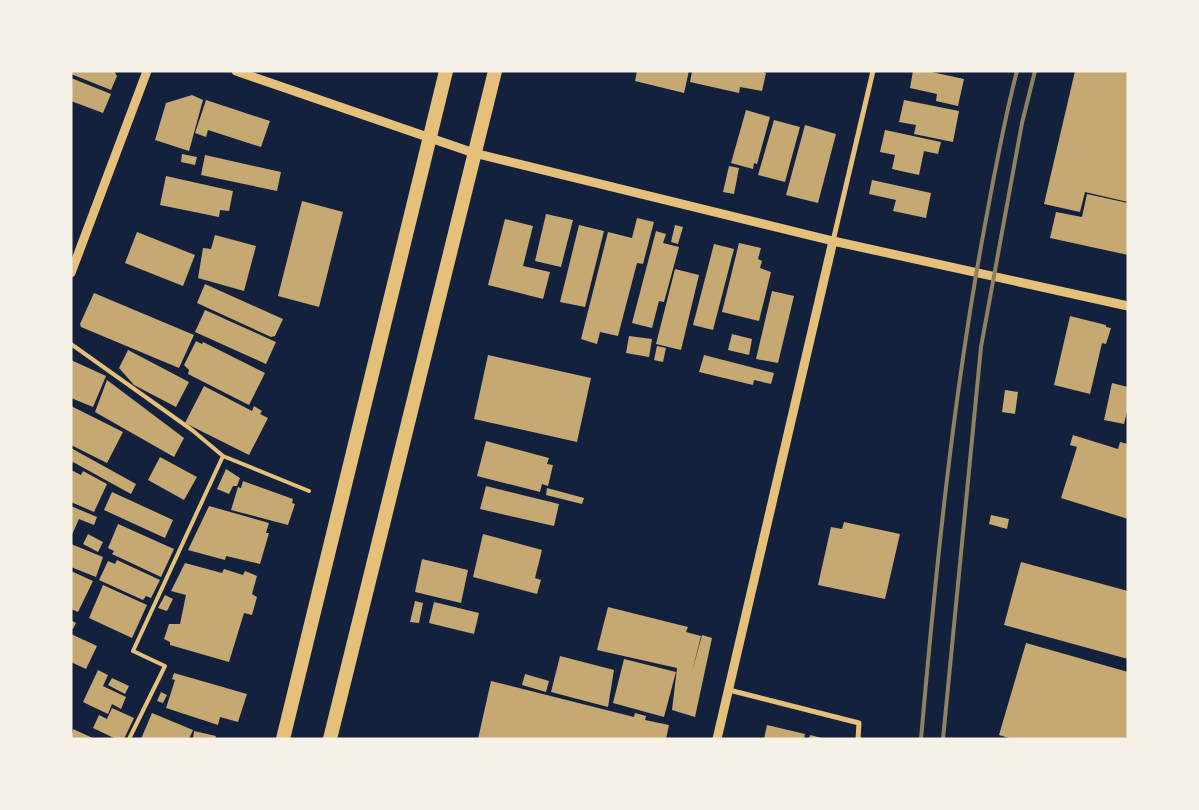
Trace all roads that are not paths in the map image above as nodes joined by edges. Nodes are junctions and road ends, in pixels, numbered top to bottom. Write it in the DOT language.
graph roads {
  1 [pos="147,71"];
  2 [pos="236,71"];
  3 [pos="446,71"];
  4 [pos="495,71"];
  5 [pos="874,71"];
  6 [pos="429,137"];
  7 [pos="474,153"];
  8 [pos="833,241"];
  9 [pos="71,273"];
  10 [pos="1128,306"];
  11 [pos="71,344"];
  12 [pos="223,456"];
  13 [pos="309,491"];
  14 [pos="729,690"];
  15 [pos="129,739"];
  16 [pos="283,739"];
  17 [pos="330,739"];
  18 [pos="717,739"];
  19 [pos="858,739"];
  1 -- 9 [label="street"];
  2 -- 6 [label="street"];
  3 -- 6 [label="highway"];
  4 -- 7 [label="highway"];
  5 -- 8 [label="street"];
  6 -- 7 [label="street"];
  6 -- 16 [label="highway"];
  7 -- 8 [label="street"];
  7 -- 17 [label="highway"];
  8 -- 10 [label="street"];
  8 -- 14 [label="street"];
  11 -- 12 [label="lane"];
  12 -- 13 [label="lane"];
  12 -- 15 [label="lane"];
  14 -- 18 [label="street"];
  14 -- 19 [label="street"];
}
